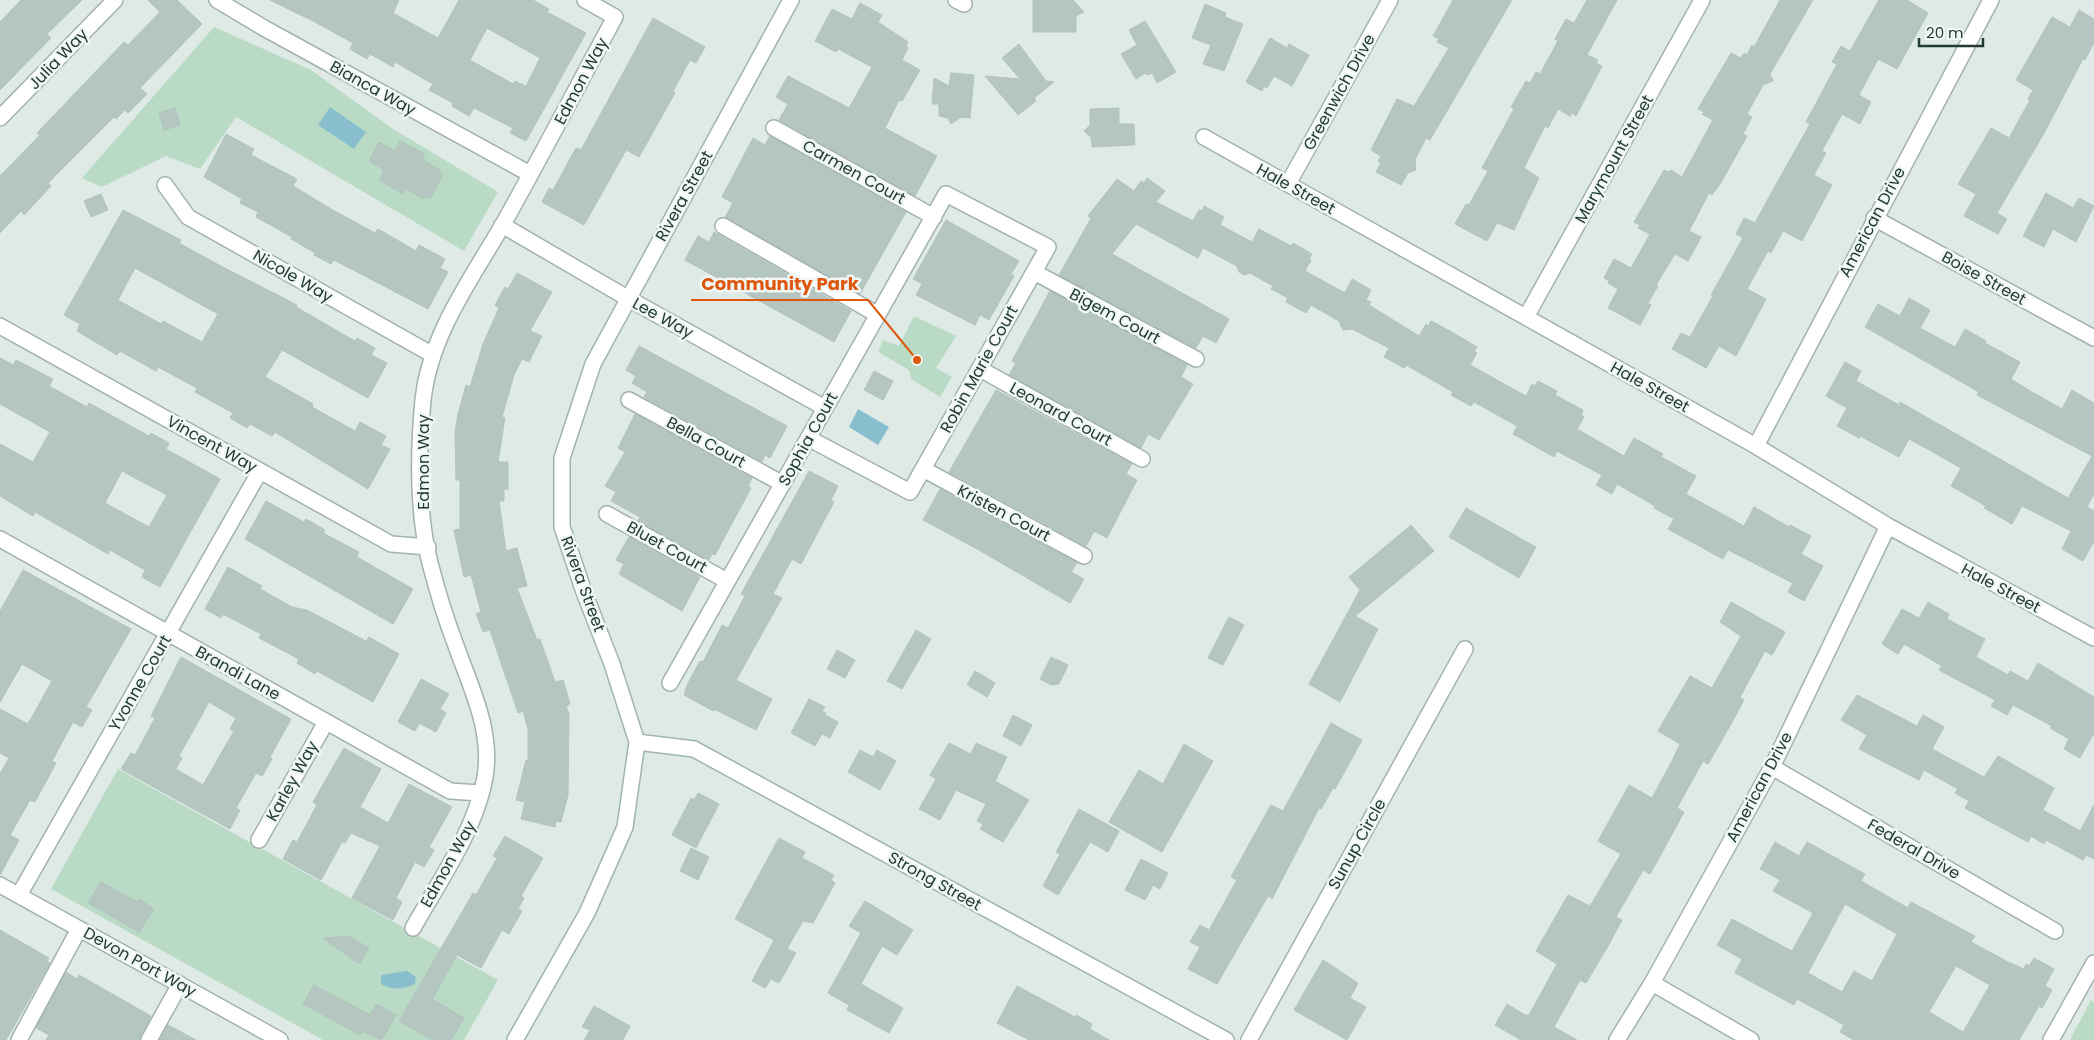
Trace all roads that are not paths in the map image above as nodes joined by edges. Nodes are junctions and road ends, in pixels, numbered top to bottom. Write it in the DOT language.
graph roads {
  1 [pos="115,0"];
  2 [pos="217,0"];
  3 [pos="585,0"];
  4 [pos="791,0"];
  5 [pos="1390,0"];
  6 [pos="1702,0"];
  7 [pos="1991,0"];
  8 [pos="0,118"];
  9 [pos="774,128"];
  10 [pos="1204,137"];
  11 [pos="530,174"];
  12 [pos="1288,184"];
  13 [pos="165,185"];
  14 [pos="946,194"];
  15 [pos="934,217"];
  16 [pos="1874,218"];
  17 [pos="502,225"];
  18 [pos="723,226"];
  19 [pos="1034,272"];
  20 [pos="628,299"];
  21 [pos="878,315"];
  22 [pos="1526,317"];
  23 [pos="0,326"];
  24 [pos="2094,338"];
  25 [pos="433,355"];
  26 [pos="1196,359"];
  27 [pos="980,369"];
  28 [pos="629,400"];
  29 [pos="825,408"];
  30 [pos="808,438"];
  31 [pos="1756,446"];
  32 [pos="1142,459"];
  33 [pos="923,469"];
  34 [pos="260,470"];
  35 [pos="783,484"];
  36 [pos="607,514"];
  37 [pos="1888,526"];
  38 [pos="0,540"];
  39 [pos="428,548"];
  40 [pos="1084,556"];
  41 [pos="727,581"];
  42 [pos="168,634"];
  43 [pos="2094,638"];
  44 [pos="1464,649"];
  45 [pos="670,683"];
  46 [pos="326,722"];
  47 [pos="637,742"];
  48 [pos="1772,767"];
  49 [pos="480,793"];
  50 [pos="259,840"];
  51 [pos="0,884"];
  52 [pos="19,895"];
  53 [pos="79,928"];
  54 [pos="413,928"];
  55 [pos="2055,931"];
  56 [pos="2094,963"];
  57 [pos="1652,983"];
  58 [pos="180,984"];
  59 [pos="19,1040"];
  60 [pos="149,1040"];
  61 [pos="279,1040"];
  62 [pos="515,1040"];
  63 [pos="1226,1040"];
  64 [pos="1249,1040"];
  65 [pos="1617,1040"];
  66 [pos="1751,1040"];
  67 [pos="2051,1040"];
  1 -- 8 [label="street, Julia Way"];
  2 -- 11 [label="street, Bianca Way"];
  3 -- 11 [label="street, Edmon Way"];
  4 -- 20 [label="street, Rivera Street"];
  5 -- 12 [label="street, Greenwich Drive"];
  6 -- 22 [label="street, Marymount Street"];
  7 -- 16 [label="street, American Drive"];
  9 -- 15 [label="street, Carmen Court"];
  10 -- 12 [label="street, Hale Street"];
  11 -- 17 [label="street, Edmon Way"];
  12 -- 22 [label="street, Hale Street"];
  13 -- 25 [label="street, Nicole Way"];
  14 -- 15 [label="street, Sophia Court"];
  14 -- 19 [label="street, Robin Marie Court"];
  15 -- 21 [label="street, Sophia Court"];
  16 -- 24 [label="street, Boise Street"];
  16 -- 31 [label="street, American Drive"];
  17 -- 20 [label="street, Lee Way"];
  17 -- 25 [label="street, Edmon Way"];
  18 -- 21 [label="street"];
  19 -- 26 [label="street, Bigem Court"];
  19 -- 27 [label="street, Robin Marie Court"];
  20 -- 29 [label="street, Lee Way"];
  20 -- 47 [label="street, Rivera Street"];
  21 -- 29 [label="street, Sophia Court"];
  22 -- 31 [label="street, Hale Street"];
  23 -- 34 [label="street, Vincent Way"];
  25 -- 39 [label="street, Edmon Way"];
  27 -- 32 [label="street, Leonard Court"];
  27 -- 33 [label="street, Robin Marie Court"];
  28 -- 35 [label="street, Bella Court"];
  29 -- 30 [label="street, Sophia Court"];
  30 -- 33 [label="street, Robin Marie Court"];
  30 -- 35 [label="street, Sophia Court"];
  31 -- 37 [label="street, Hale Street"];
  33 -- 40 [label="street, Kristen Court"];
  34 -- 39 [label="street, Vincent Way"];
  34 -- 42 [label="street, Yvonne Court"];
  35 -- 41 [label="street, Sophia Court"];
  36 -- 41 [label="street, Bluet Court"];
  37 -- 43 [label="street, Hale Street"];
  37 -- 48 [label="street, American Drive"];
  38 -- 42 [label="street, Brandi Lane"];
  39 -- 49 [label="street, Edmon Way"];
  41 -- 45 [label="street, Sophia Court"];
  42 -- 46 [label="street, Brandi Lane"];
  42 -- 52 [label="street, Yvonne Court"];
  44 -- 64 [label="street, Sunup Circle"];
  46 -- 49 [label="street, Brandi Lane"];
  46 -- 50 [label="street, Karley Way"];
  47 -- 62 [label="street, Rivera Street"];
  47 -- 63 [label="street, Strong Street"];
  48 -- 55 [label="street, Federal Drive"];
  48 -- 57 [label="street, American Drive"];
  49 -- 54 [label="street, Edmon Way"];
  51 -- 52 [label="street, Devon Port Way"];
  52 -- 53 [label="street, Devon Port Way"];
  53 -- 58 [label="street, Devon Port Way"];
  53 -- 59 [label="street"];
  56 -- 67 [label="street"];
  57 -- 65 [label="street, American Drive"];
  57 -- 66 [label="street"];
  58 -- 60 [label="street"];
  58 -- 61 [label="street, Devon Port Way"];
}
